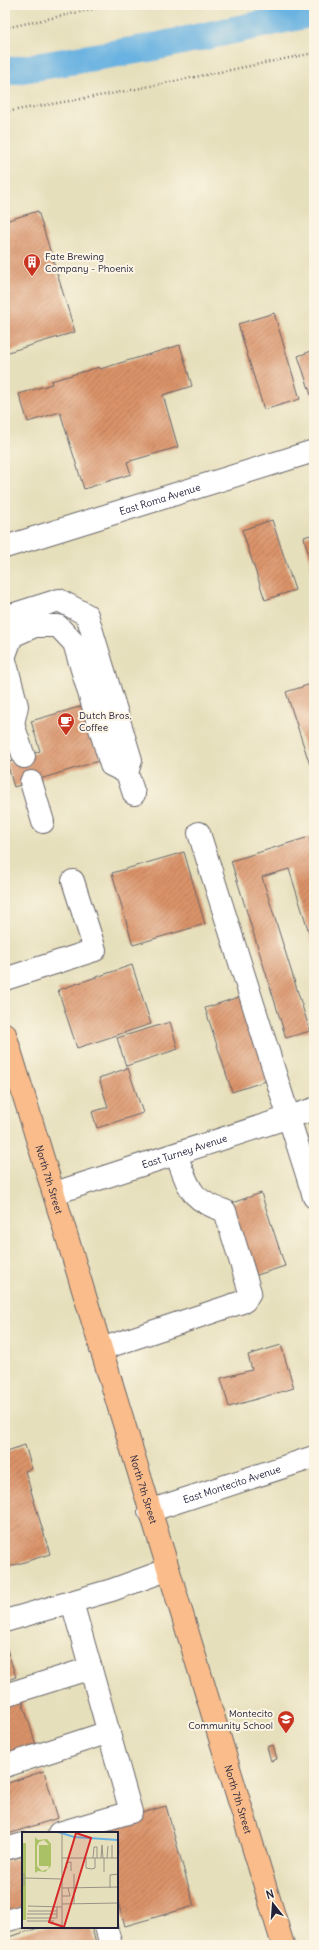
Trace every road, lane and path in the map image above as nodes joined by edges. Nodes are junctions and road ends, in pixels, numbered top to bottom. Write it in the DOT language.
graph roads {
  1 [pos="112,5"];
  2 [pos="5,28"];
  3 [pos="314,53"];
  4 [pos="5,112"];
  5 [pos="314,451"];
  6 [pos="5,547"];
  7 [pos="5,617"];
  8 [pos="5,655"];
  9 [pos="5,660"];
  10 [pos="9,721"];
  11 [pos="24,757"];
  12 [pos="127,773"];
  13 [pos="31,782"];
  14 [pos="134,794"];
  15 [pos="43,822"];
  16 [pos="199,833"];
  17 [pos="73,880"];
  18 [pos="5,979"];
  19 [pos="5,1034"];
  20 [pos="314,1109"];
  21 [pos="288,1117"];
  22 [pos="176,1155"];
  23 [pos="55,1193"];
  24 [pos="314,1197"];
  25 [pos="101,1349"];
  26 [pos="314,1457"];
  27 [pos="149,1511"];
  28 [pos="167,1570"];
  29 [pos="72,1602"];
  30 [pos="5,1621"];
  31 [pos="91,1668"];
  32 [pos="5,1695"];
  33 [pos="109,1732"];
  34 [pos="5,1766"];
  35 [pos="70,1832"];
  36 [pos="22,1844"];
  37 [pos="5,1849"];
  38 [pos="22,1916"];
  39 [pos="5,1922"];
  40 [pos="106,1928"];
  41 [pos="111,1945"];
  42 [pos="282,1945"];
  1 -- 2 [label="path"];
  3 -- 4 [label="path"];
  5 -- 6 [label="street, East Roma Avenue"];
  7 -- 12 [label="street"];
  8 -- 12 [label="street"];
  9 -- 10 [label="street"];
  10 -- 11 [label="street"];
  12 -- 14 [label="street"];
  13 -- 15 [label="street"];
  16 -- 21 [label="street"];
  17 -- 18 [label="street"];
  19 -- 23 [label="main road, North 7th Street"];
  20 -- 21 [label="street, East Turney Avenue"];
  21 -- 22 [label="street, East Turney Avenue"];
  21 -- 24 [label="street"];
  22 -- 23 [label="street, East Turney Avenue"];
  22 -- 25 [label="street"];
  23 -- 25 [label="main road, North 7th Street"];
  25 -- 27 [label="main road, North 7th Street"];
  26 -- 27 [label="street, East Montecito Avenue"];
  27 -- 28 [label="main road, North 7th Street"];
  28 -- 29 [label="street"];
  28 -- 42 [label="main road, North 7th Street"];
  29 -- 30 [label="street"];
  29 -- 31 [label="street"];
  31 -- 32 [label="street"];
  31 -- 33 [label="street"];
  33 -- 34 [label="street"];
  33 -- 35 [label="street"];
  36 -- 37 [label="street"];
  38 -- 39 [label="street"];
  40 -- 41 [label="street"];
}
